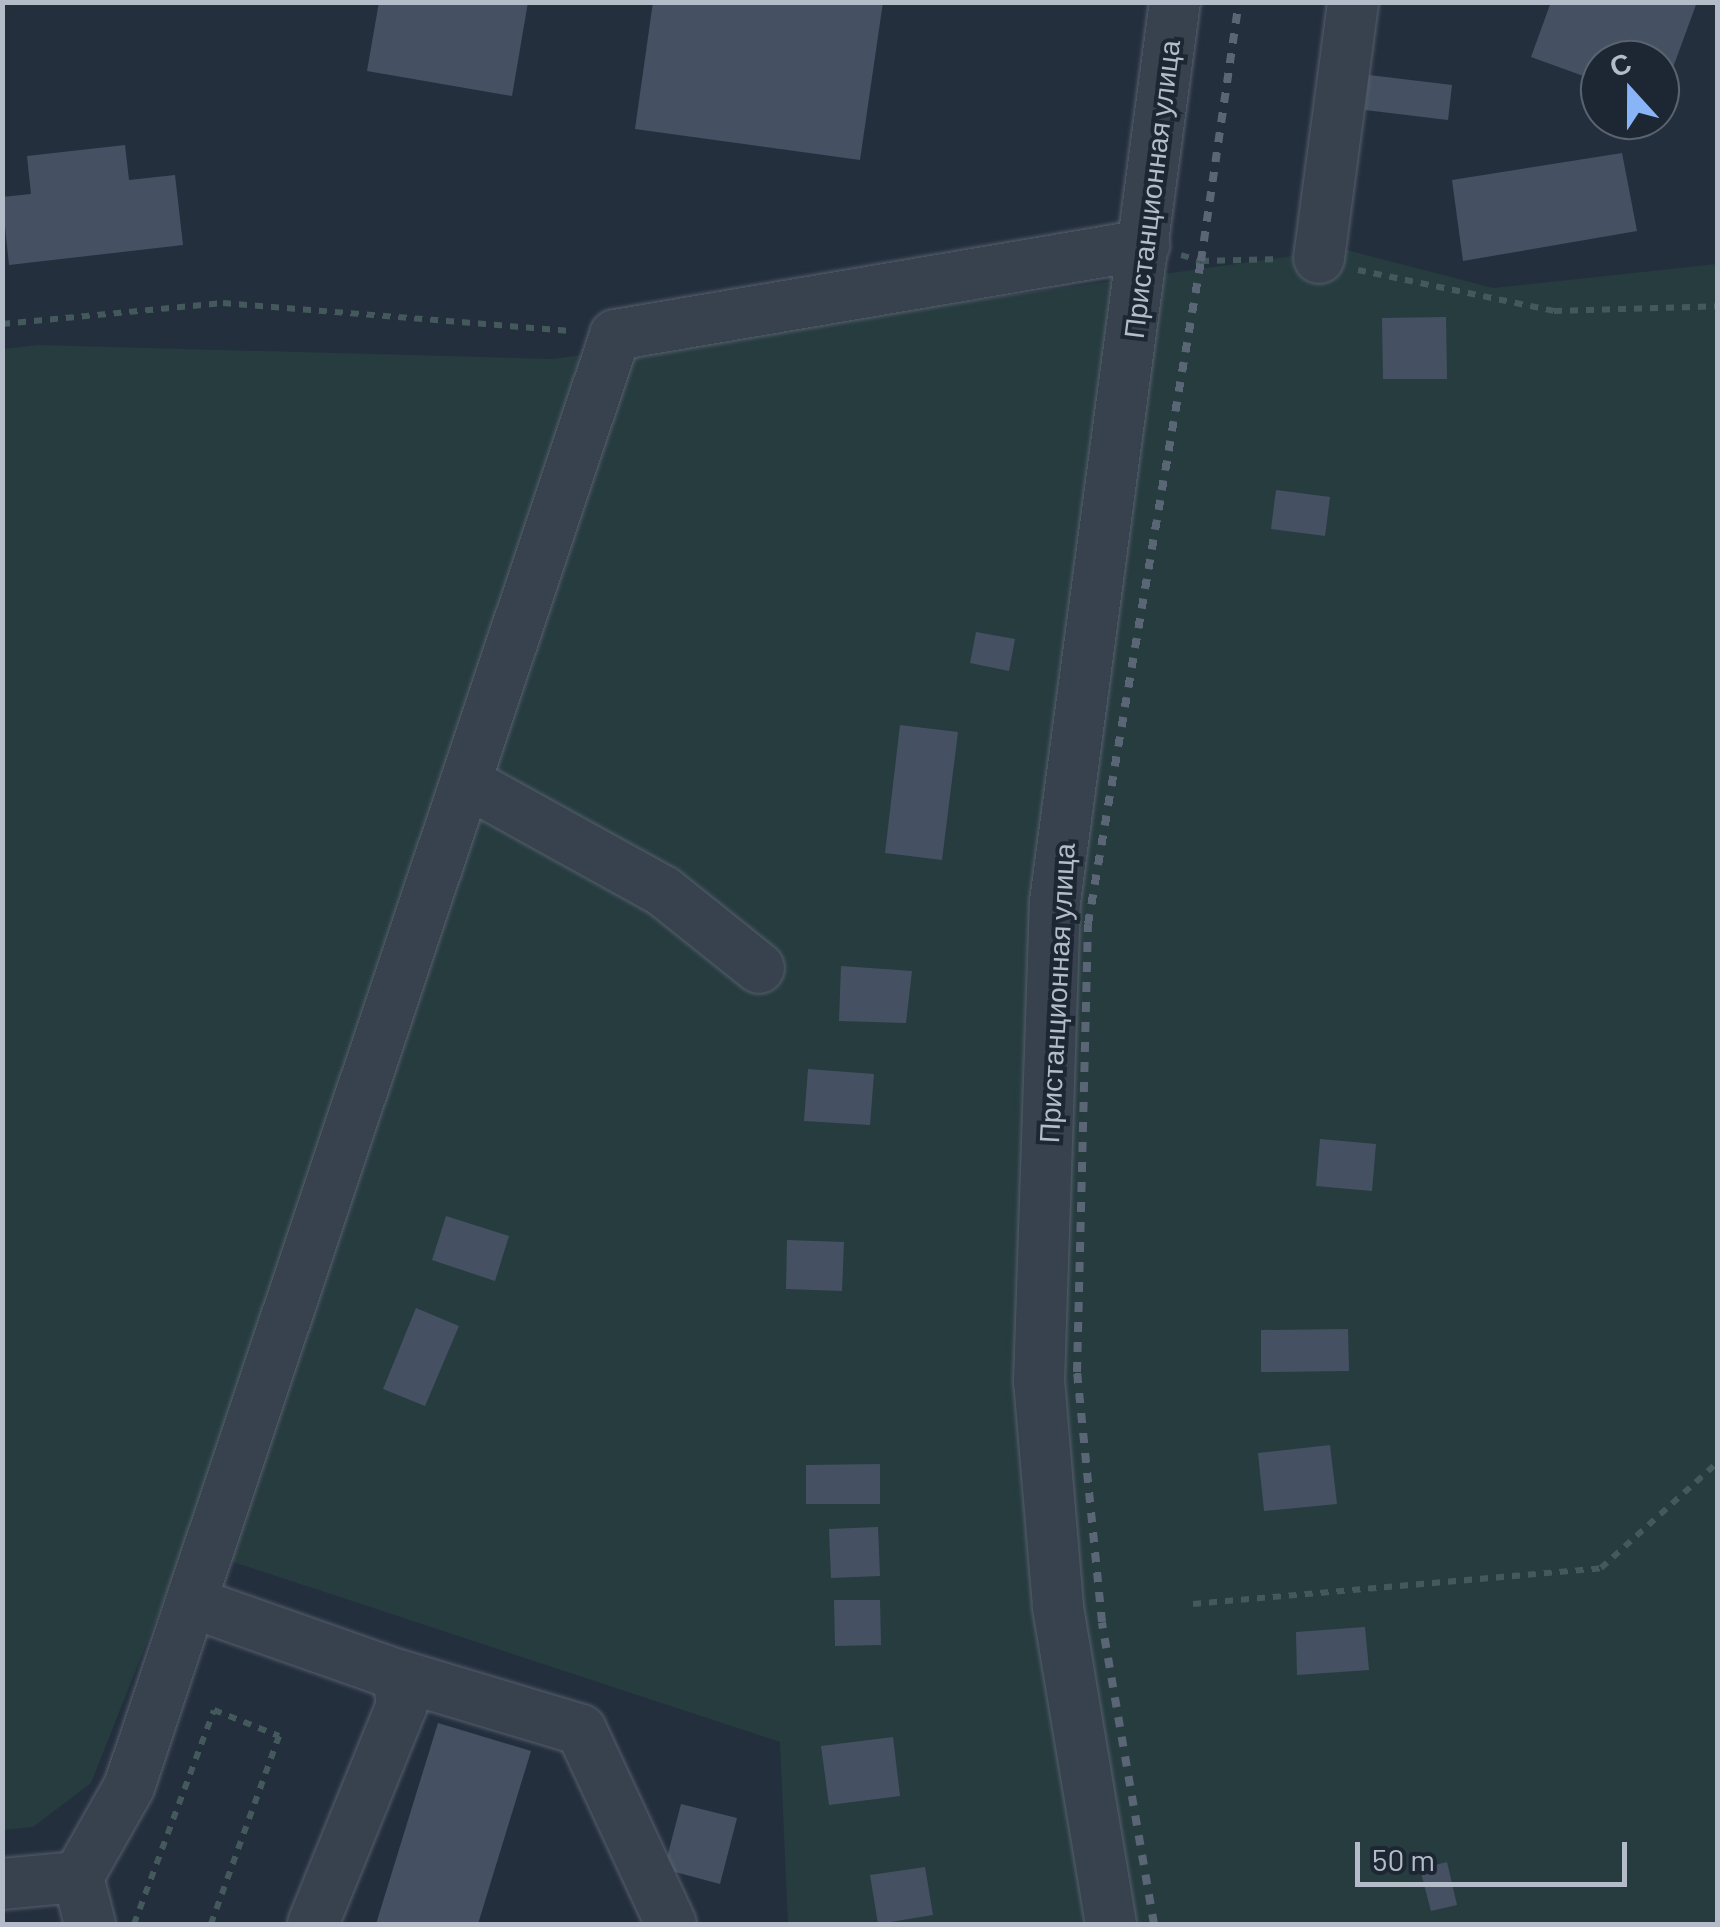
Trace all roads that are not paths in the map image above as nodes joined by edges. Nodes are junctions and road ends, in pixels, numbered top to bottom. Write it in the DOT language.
graph roads {
  1 [pos="1175,2"];
  2 [pos="1353,2"];
  3 [pos="1144,245"];
  4 [pos="1319,258"];
  5 [pos="466,782"];
  6 [pos="758,968"];
  7 [pos="193,1603"];
  8 [pos="398,1675"];
  9 [pos="78,1877"];
  10 [pos="2,1884"];
  11 [pos="90,1924"];
  12 [pos="313,1924"];
  13 [pos="671,1924"];
  14 [pos="1111,1924"];
  1 -- 3 [label="street, Пристанционная улица"];
  2 -- 4 [label="street"];
  3 -- 5 [label="street"];
  3 -- 14 [label="street, Пристанционная улица"];
  5 -- 6 [label="street"];
  5 -- 7 [label="street"];
  7 -- 8 [label="street"];
  7 -- 9 [label="street"];
  8 -- 12 [label="street"];
  8 -- 13 [label="street"];
  9 -- 10 [label="street"];
  9 -- 11 [label="street"];
}
